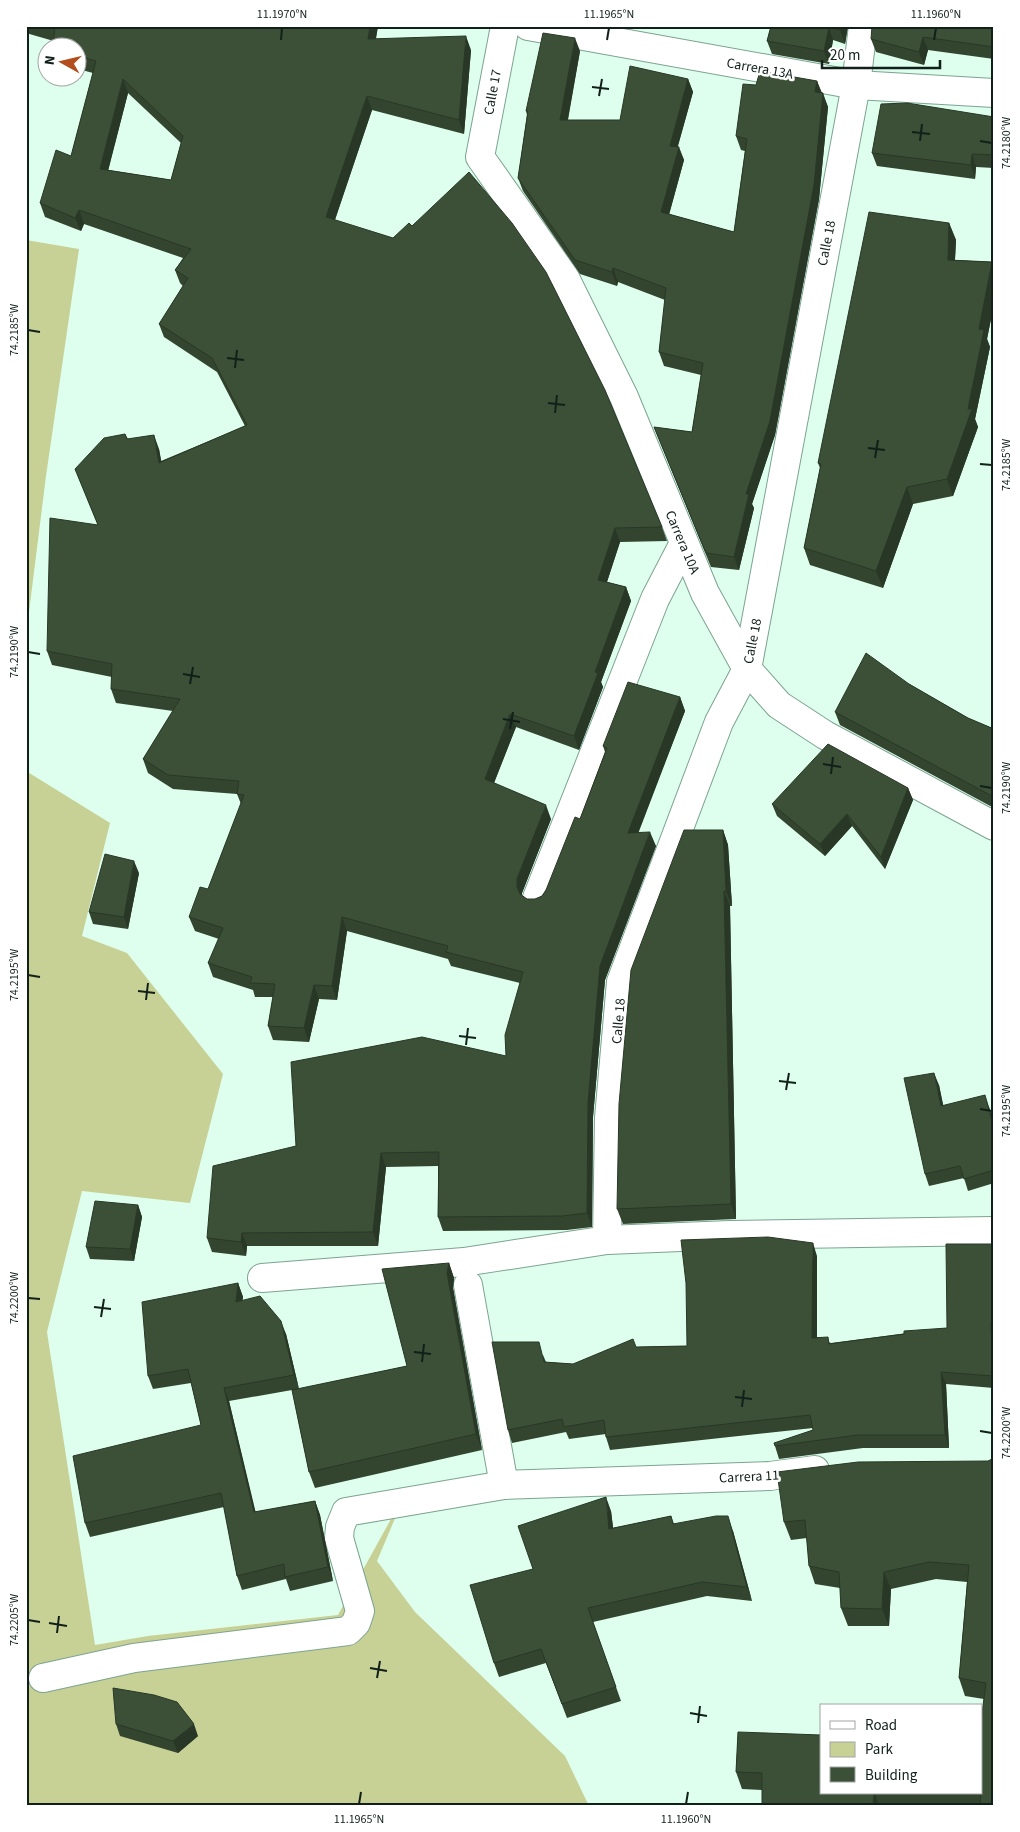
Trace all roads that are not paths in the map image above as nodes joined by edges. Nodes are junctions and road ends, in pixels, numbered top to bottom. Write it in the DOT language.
graph roads {
  1 [pos="504,26"];
  2 [pos="528,26"];
  3 [pos="863,26"];
  4 [pos="856,85"];
  5 [pos="994,93"];
  6 [pos="480,157"];
  7 [pos="684,545"];
  8 [pos="747,669"];
  9 [pos="994,826"];
  10 [pos="537,898"];
  11 [pos="994,1231"];
  12 [pos="607,1240"];
  13 [pos="262,1278"];
  14 [pos="468,1285"];
  15 [pos="844,1466"];
  16 [pos="504,1485"];
  17 [pos="43,1678"];
  1 -- 6 [label="street, Calle 17"];
  2 -- 4 [label="street, Carrera 13A"];
  3 -- 4 [label="street, Calle 18"];
  4 -- 5 [label="street, Carrera 13A"];
  4 -- 8 [label="street, Calle 18"];
  6 -- 7 [label="street, Carrera 10A"];
  7 -- 8 [label="street, Carrera 10A"];
  7 -- 10 [label="street"];
  8 -- 9 [label="street, Carrera 10A"];
  8 -- 12 [label="street, Calle 18"];
  11 -- 12 [label="street"];
  12 -- 13 [label="street"];
  14 -- 16 [label="street"];
  15 -- 16 [label="street, Carrera 11"];
  16 -- 17 [label="street, Carrera 11"];
}
